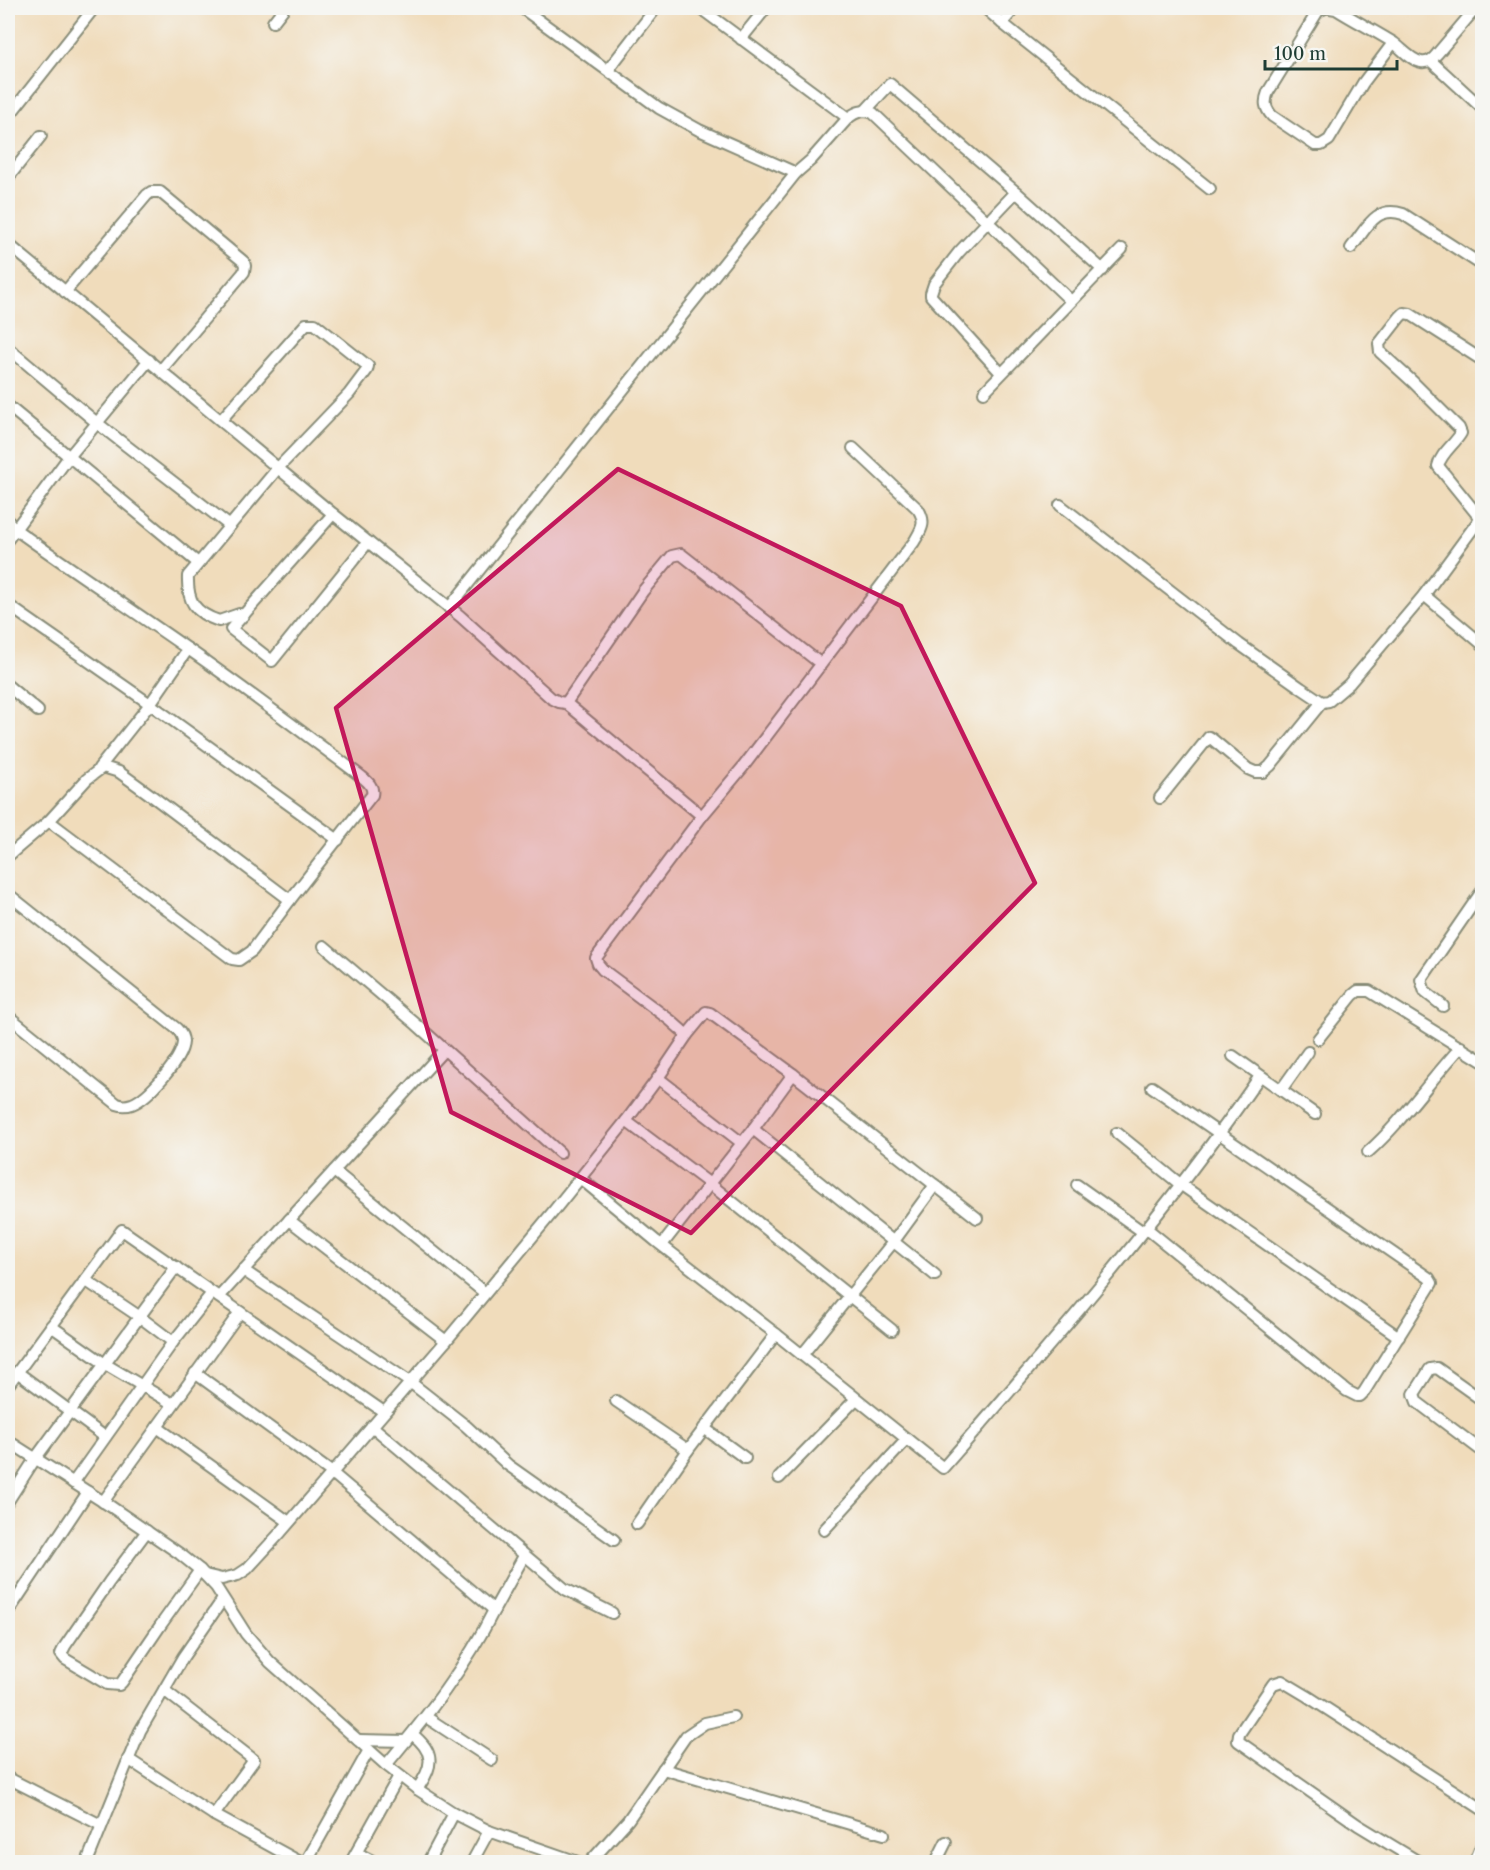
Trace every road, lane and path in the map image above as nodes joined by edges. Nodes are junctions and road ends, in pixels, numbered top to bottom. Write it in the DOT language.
graph roads {
  1 [pos="94,8"];
  2 [pos="284,8"];
  3 [pos="522,8"];
  4 [pos="656,8"];
  5 [pos="700,8"];
  6 [pos="766,8"];
  7 [pos="985,8"];
  8 [pos="1015,8"];
  9 [pos="1325,8"];
  10 [pos="1330,8"];
  11 [pos="1476,8"];
  12 [pos="273,22"];
  13 [pos="1002,23"];
  14 [pos="741,39"];
  15 [pos="1393,43"];
  16 [pos="1431,61"];
  17 [pos="608,70"];
  18 [pos="1482,108"];
  19 [pos="865,111"];
  20 [pos="12,112"];
  21 [pos="848,118"];
  22 [pos="41,136"];
  23 [pos="796,172"];
  24 [pos="8,178"];
  25 [pos="1210,189"];
  26 [pos="1016,192"];
  27 [pos="988,222"];
  28 [pos="8,244"];
  29 [pos="1351,248"];
  30 [pos="1122,249"];
  31 [pos="1482,265"];
  32 [pos="1103,270"];
  33 [pos="65,292"];
  34 [pos="1071,301"];
  35 [pos="8,348"];
  36 [pos="149,360"];
  37 [pos="1482,360"];
  38 [pos="161,370"];
  39 [pos="1001,373"];
  40 [pos="984,392"];
  41 [pos="8,406"];
  42 [pos="221,420"];
  43 [pos="97,423"];
  44 [pos="853,448"];
  45 [pos="68,458"];
  46 [pos="278,468"];
  47 [pos="1060,505"];
  48 [pos="333,514"];
  49 [pos="1481,517"];
  50 [pos="11,525"];
  51 [pos="230,526"];
  52 [pos="8,539"];
  53 [pos="369,542"];
  54 [pos="198,563"];
  55 [pos="1424,595"];
  56 [pos="8,605"];
  57 [pos="449,608"];
  58 [pos="244,615"];
  59 [pos="1482,644"];
  60 [pos="188,649"];
  61 [pos="821,664"];
  62 [pos="8,686"];
  63 [pos="1322,702"];
  64 [pos="566,703"];
  65 [pos="150,704"];
  66 [pos="38,711"];
  67 [pos="99,768"];
  68 [pos="1160,798"];
  69 [pos="702,816"];
  70 [pos="49,821"];
  71 [pos="338,840"];
  72 [pos="8,856"];
  73 [pos="1482,891"];
  74 [pos="8,894"];
  75 [pos="290,900"];
  76 [pos="324,946"];
  77 [pos="1443,1006"];
  78 [pos="8,1016"];
  79 [pos="687,1035"];
  80 [pos="1318,1039"];
  81 [pos="1461,1047"];
  82 [pos="444,1050"];
  83 [pos="1308,1052"];
  84 [pos="1233,1056"];
  85 [pos="1482,1061"];
  86 [pos="793,1074"];
  87 [pos="1260,1076"];
  88 [pos="658,1078"];
  89 [pos="1152,1087"];
  90 [pos="1281,1090"];
  91 [pos="1315,1114"];
  92 [pos="626,1120"];
  93 [pos="753,1130"];
  94 [pos="1117,1133"];
  95 [pos="1220,1134"];
  96 [pos="742,1143"];
  97 [pos="1368,1152"];
  98 [pos="560,1154"];
  99 [pos="334,1171"];
  100 [pos="580,1178"];
  101 [pos="710,1184"];
  102 [pos="1180,1184"];
  103 [pos="935,1185"];
  104 [pos="1077,1185"];
  105 [pos="977,1218"];
  106 [pos="289,1220"];
  107 [pos="1145,1230"];
  108 [pos="894,1241"];
  109 [pos="662,1245"];
  110 [pos="176,1267"];
  111 [pos="243,1270"];
  112 [pos="935,1275"];
  113 [pos="85,1280"];
  114 [pos="485,1293"];
  115 [pos="215,1295"];
  116 [pos="849,1297"];
  117 [pos="240,1312"];
  118 [pos="140,1317"];
  119 [pos="51,1326"];
  120 [pos="892,1330"];
  121 [pos="776,1334"];
  122 [pos="1399,1338"];
  123 [pos="446,1341"];
  124 [pos="172,1342"];
  125 [pos="802,1355"];
  126 [pos="105,1364"];
  127 [pos="17,1371"];
  128 [pos="195,1373"];
  129 [pos="410,1382"];
  130 [pos="8,1385"];
  131 [pos="141,1386"];
  132 [pos="856,1398"];
  133 [pos="1482,1400"];
  134 [pos="616,1401"];
  135 [pos="173,1404"];
  136 [pos="70,1412"];
  137 [pos="384,1412"];
  138 [pos="372,1426"];
  139 [pos="156,1427"];
  140 [pos="704,1428"];
  141 [pos="105,1437"];
  142 [pos="907,1438"];
  143 [pos="8,1441"];
  144 [pos="688,1450"];
  145 [pos="1482,1451"];
  146 [pos="745,1458"];
  147 [pos="35,1459"];
  148 [pos="331,1472"];
  149 [pos="779,1478"];
  150 [pos="74,1483"];
  151 [pos="88,1492"];
  152 [pos="8,1501"];
  153 [pos="103,1502"];
  154 [pos="288,1522"];
  155 [pos="637,1524"];
  156 [pos="824,1530"];
  157 [pos="147,1531"];
  158 [pos="614,1540"];
  159 [pos="524,1556"];
  160 [pos="203,1573"];
  161 [pos="223,1599"];
  162 [pos="494,1610"];
  163 [pos="8,1612"];
  164 [pos="612,1613"];
  165 [pos="164,1690"];
  166 [pos="426,1717"];
  167 [pos="733,1717"];
  168 [pos="409,1738"];
  169 [pos="358,1740"];
  170 [pos="369,1749"];
  171 [pos="128,1759"];
  172 [pos="492,1760"];
  173 [pos="386,1765"];
  174 [pos="663,1769"];
  175 [pos="399,1776"];
  176 [pos="8,1778"];
  177 [pos="417,1789"];
  178 [pos="1482,1809"];
  179 [pos="454,1813"];
  180 [pos="214,1815"];
  181 [pos="101,1825"];
  182 [pos="489,1831"];
  183 [pos="884,1834"];
  184 [pos="946,1842"];
  185 [pos="1482,1847"];
  186 [pos="354,1858"];
  187 [pos="87,1863"];
  188 [pos="300,1863"];
  189 [pos="306,1863"];
  190 [pos="374,1863"];
  191 [pos="428,1863"];
  192 [pos="472,1863"];
  193 [pos="578,1863"];
  194 [pos="590,1863"];
  195 [pos="936,1863"];
  196 [pos="1419,1863"];
  197 [pos="1476,1863"];
  1 -- 20 [label="street"];
  2 -- 12 [label="street"];
  3 -- 17 [label="street"];
  4 -- 17 [label="street"];
  5 -- 14 [label="street"];
  6 -- 14 [label="street"];
  7 -- 13 [label="street"];
  8 -- 13 [label="street"];
  9 -- 15 [label="street"];
  10 -- 15 [label="street"];
  11 -- 16 [label="street"];
  13 -- 25 [label="street"];
  14 -- 21 [label="street"];
  15 -- 16 [label="street"];
  16 -- 18 [label="street"];
  17 -- 23 [label="street"];
  19 -- 21 [label="street"];
  19 -- 26 [label="street"];
  19 -- 27 [label="street"];
  21 -- 23 [label="street"];
  22 -- 24 [label="street"];
  23 -- 57 [label="street"];
  26 -- 27 [label="street"];
  26 -- 32 [label="street"];
  27 -- 34 [label="street"];
  27 -- 39 [label="street"];
  28 -- 33 [label="street"];
  29 -- 31 [label="street"];
  30 -- 32 [label="street"];
  32 -- 34 [label="street"];
  33 -- 36 [label="street"];
  33 -- 38 [label="street"];
  34 -- 39 [label="street"];
  35 -- 43 [label="street"];
  36 -- 38 [label="street"];
  36 -- 43 [label="street"];
  37 -- 49 [label="street"];
  38 -- 42 [label="street"];
  39 -- 40 [label="street"];
  41 -- 45 [label="street"];
  42 -- 46 [label="street"];
  42 -- 46 [label="street"];
  43 -- 45 [label="street"];
  43 -- 51 [label="street"];
  44 -- 61 [label="street"];
  45 -- 50 [label="street"];
  45 -- 54 [label="street"];
  46 -- 48 [label="street"];
  46 -- 51 [label="street"];
  47 -- 63 [label="street"];
  48 -- 53 [label="street"];
  48 -- 58 [label="street"];
  49 -- 55 [label="street"];
  50 -- 52 [label="street"];
  50 -- 60 [label="street"];
  51 -- 54 [label="street"];
  53 -- 57 [label="street"];
  53 -- 58 [label="street"];
  54 -- 58 [label="street"];
  55 -- 59 [label="street"];
  55 -- 63 [label="street"];
  56 -- 65 [label="street"];
  57 -- 64 [label="street"];
  60 -- 65 [label="street"];
  60 -- 71 [label="street"];
  61 -- 64 [label="street"];
  61 -- 69 [label="street"];
  62 -- 66 [label="street"];
  63 -- 68 [label="street"];
  64 -- 69 [label="street"];
  65 -- 67 [label="street"];
  65 -- 71 [label="street"];
  67 -- 70 [label="street"];
  67 -- 75 [label="street"];
  69 -- 79 [label="street"];
  70 -- 72 [label="street"];
  70 -- 75 [label="street"];
  71 -- 75 [label="street"];
  73 -- 77 [label="street"];
  74 -- 78 [label="street"];
  76 -- 82 [label="street"];
  79 -- 86 [label="street"];
  79 -- 88 [label="street"];
  80 -- 81 [label="street"];
  81 -- 85 [label="street"];
  81 -- 97 [label="street"];
  82 -- 98 [label="street"];
  82 -- 99 [label="street"];
  83 -- 90 [label="street"];
  84 -- 87 [label="street"];
  86 -- 93 [label="street"];
  86 -- 103 [label="street"];
  87 -- 90 [label="street"];
  87 -- 95 [label="street"];
  88 -- 92 [label="street"];
  88 -- 96 [label="street"];
  89 -- 95 [label="street"];
  90 -- 91 [label="street"];
  92 -- 100 [label="street"];
  92 -- 101 [label="street"];
  93 -- 96 [label="street"];
  93 -- 108 [label="street"];
  94 -- 102 [label="street"];
  95 -- 102 [label="street"];
  95 -- 122 [label="street"];
  96 -- 101 [label="street"];
  99 -- 106 [label="street"];
  99 -- 114 [label="street"];
  100 -- 109 [label="street"];
  100 -- 114 [label="street"];
  101 -- 109 [label="street"];
  101 -- 116 [label="street"];
  102 -- 107 [label="street"];
  102 -- 122 [label="street"];
  103 -- 105 [label="street"];
  103 -- 108 [label="street"];
  104 -- 107 [label="street"];
  106 -- 111 [label="street"];
  106 -- 123 [label="street"];
  107 -- 122 [label="street"];
  107 -- 142 [label="street"];
  108 -- 112 [label="street"];
  108 -- 116 [label="street"];
  109 -- 121 [label="street"];
  110 -- 113 [label="street"];
  110 -- 115 [label="street"];
  110 -- 118 [label="street"];
  111 -- 115 [label="street"];
  111 -- 129 [label="street"];
  113 -- 118 [label="street"];
  113 -- 119 [label="street"];
  114 -- 123 [label="street"];
  115 -- 117 [label="street"];
  115 -- 124 [label="street"];
  116 -- 120 [label="street"];
  116 -- 125 [label="street"];
  117 -- 128 [label="street"];
  117 -- 137 [label="street"];
  118 -- 124 [label="street"];
  118 -- 126 [label="street"];
  119 -- 126 [label="street"];
  119 -- 127 [label="street"];
  121 -- 125 [label="street"];
  121 -- 140 [label="street"];
  123 -- 129 [label="street"];
  124 -- 131 [label="street"];
  125 -- 132 [label="street"];
  126 -- 131 [label="street"];
  126 -- 136 [label="street"];
  127 -- 130 [label="street"];
  127 -- 136 [label="street"];
  128 -- 135 [label="street"];
  128 -- 148 [label="street"];
  129 -- 137 [label="street"];
  129 -- 158 [label="street"];
  131 -- 135 [label="street"];
  131 -- 141 [label="street"];
  132 -- 142 [label="street"];
  132 -- 149 [label="street"];
  133 -- 145 [label="street"];
  134 -- 144 [label="street"];
  135 -- 139 [label="street"];
  136 -- 141 [label="street"];
  136 -- 147 [label="street"];
  137 -- 138 [label="street"];
  138 -- 148 [label="street"];
  138 -- 159 [label="street"];
  139 -- 153 [label="street"];
  139 -- 154 [label="street"];
  140 -- 144 [label="street"];
  140 -- 146 [label="street"];
  141 -- 150 [label="street"];
  142 -- 156 [label="street"];
  143 -- 147 [label="street"];
  144 -- 155 [label="street"];
  147 -- 150 [label="street"];
  147 -- 152 [label="street"];
  148 -- 154 [label="street"];
  148 -- 162 [label="street"];
  150 -- 151 [label="street"];
  151 -- 153 [label="street"];
  151 -- 163 [label="street"];
  153 -- 157 [label="street"];
  154 -- 160 [label="street"];
  157 -- 160 [label="street"];
  157 -- 160 [label="street"];
  159 -- 162 [label="street"];
  159 -- 164 [label="street"];
  160 -- 161 [label="street"];
  161 -- 165 [label="street"];
  161 -- 169 [label="street"];
  162 -- 166 [label="street"];
  165 -- 171 [label="street"];
  165 -- 180 [label="street"];
  166 -- 168 [label="street"];
  166 -- 172 [label="street"];
  167 -- 174 [label="street"];
  168 -- 169 [label="street"];
  168 -- 173 [label="street"];
  168 -- 177 [label="street"];
  169 -- 170 [label="street"];
  170 -- 173 [label="street"];
  170 -- 189 [label="street"];
  171 -- 180 [label="street"];
  171 -- 181 [label="street"];
  173 -- 175 [label="street"];
  174 -- 183 [label="street"];
  174 -- 194 [label="street"];
  175 -- 177 [label="street"];
  175 -- 186 [label="street"];
  176 -- 181 [label="street"];
  177 -- 179 [label="street"];
  178 -- 196 [label="street"];
  179 -- 182 [label="street"];
  179 -- 191 [label="street"];
  180 -- 188 [label="street"];
  181 -- 187 [label="street"];
  182 -- 192 [label="street"];
  182 -- 193 [label="street"];
  184 -- 195 [label="street"];
  185 -- 197 [label="main road"];
  186 -- 190 [label="street"];
}
